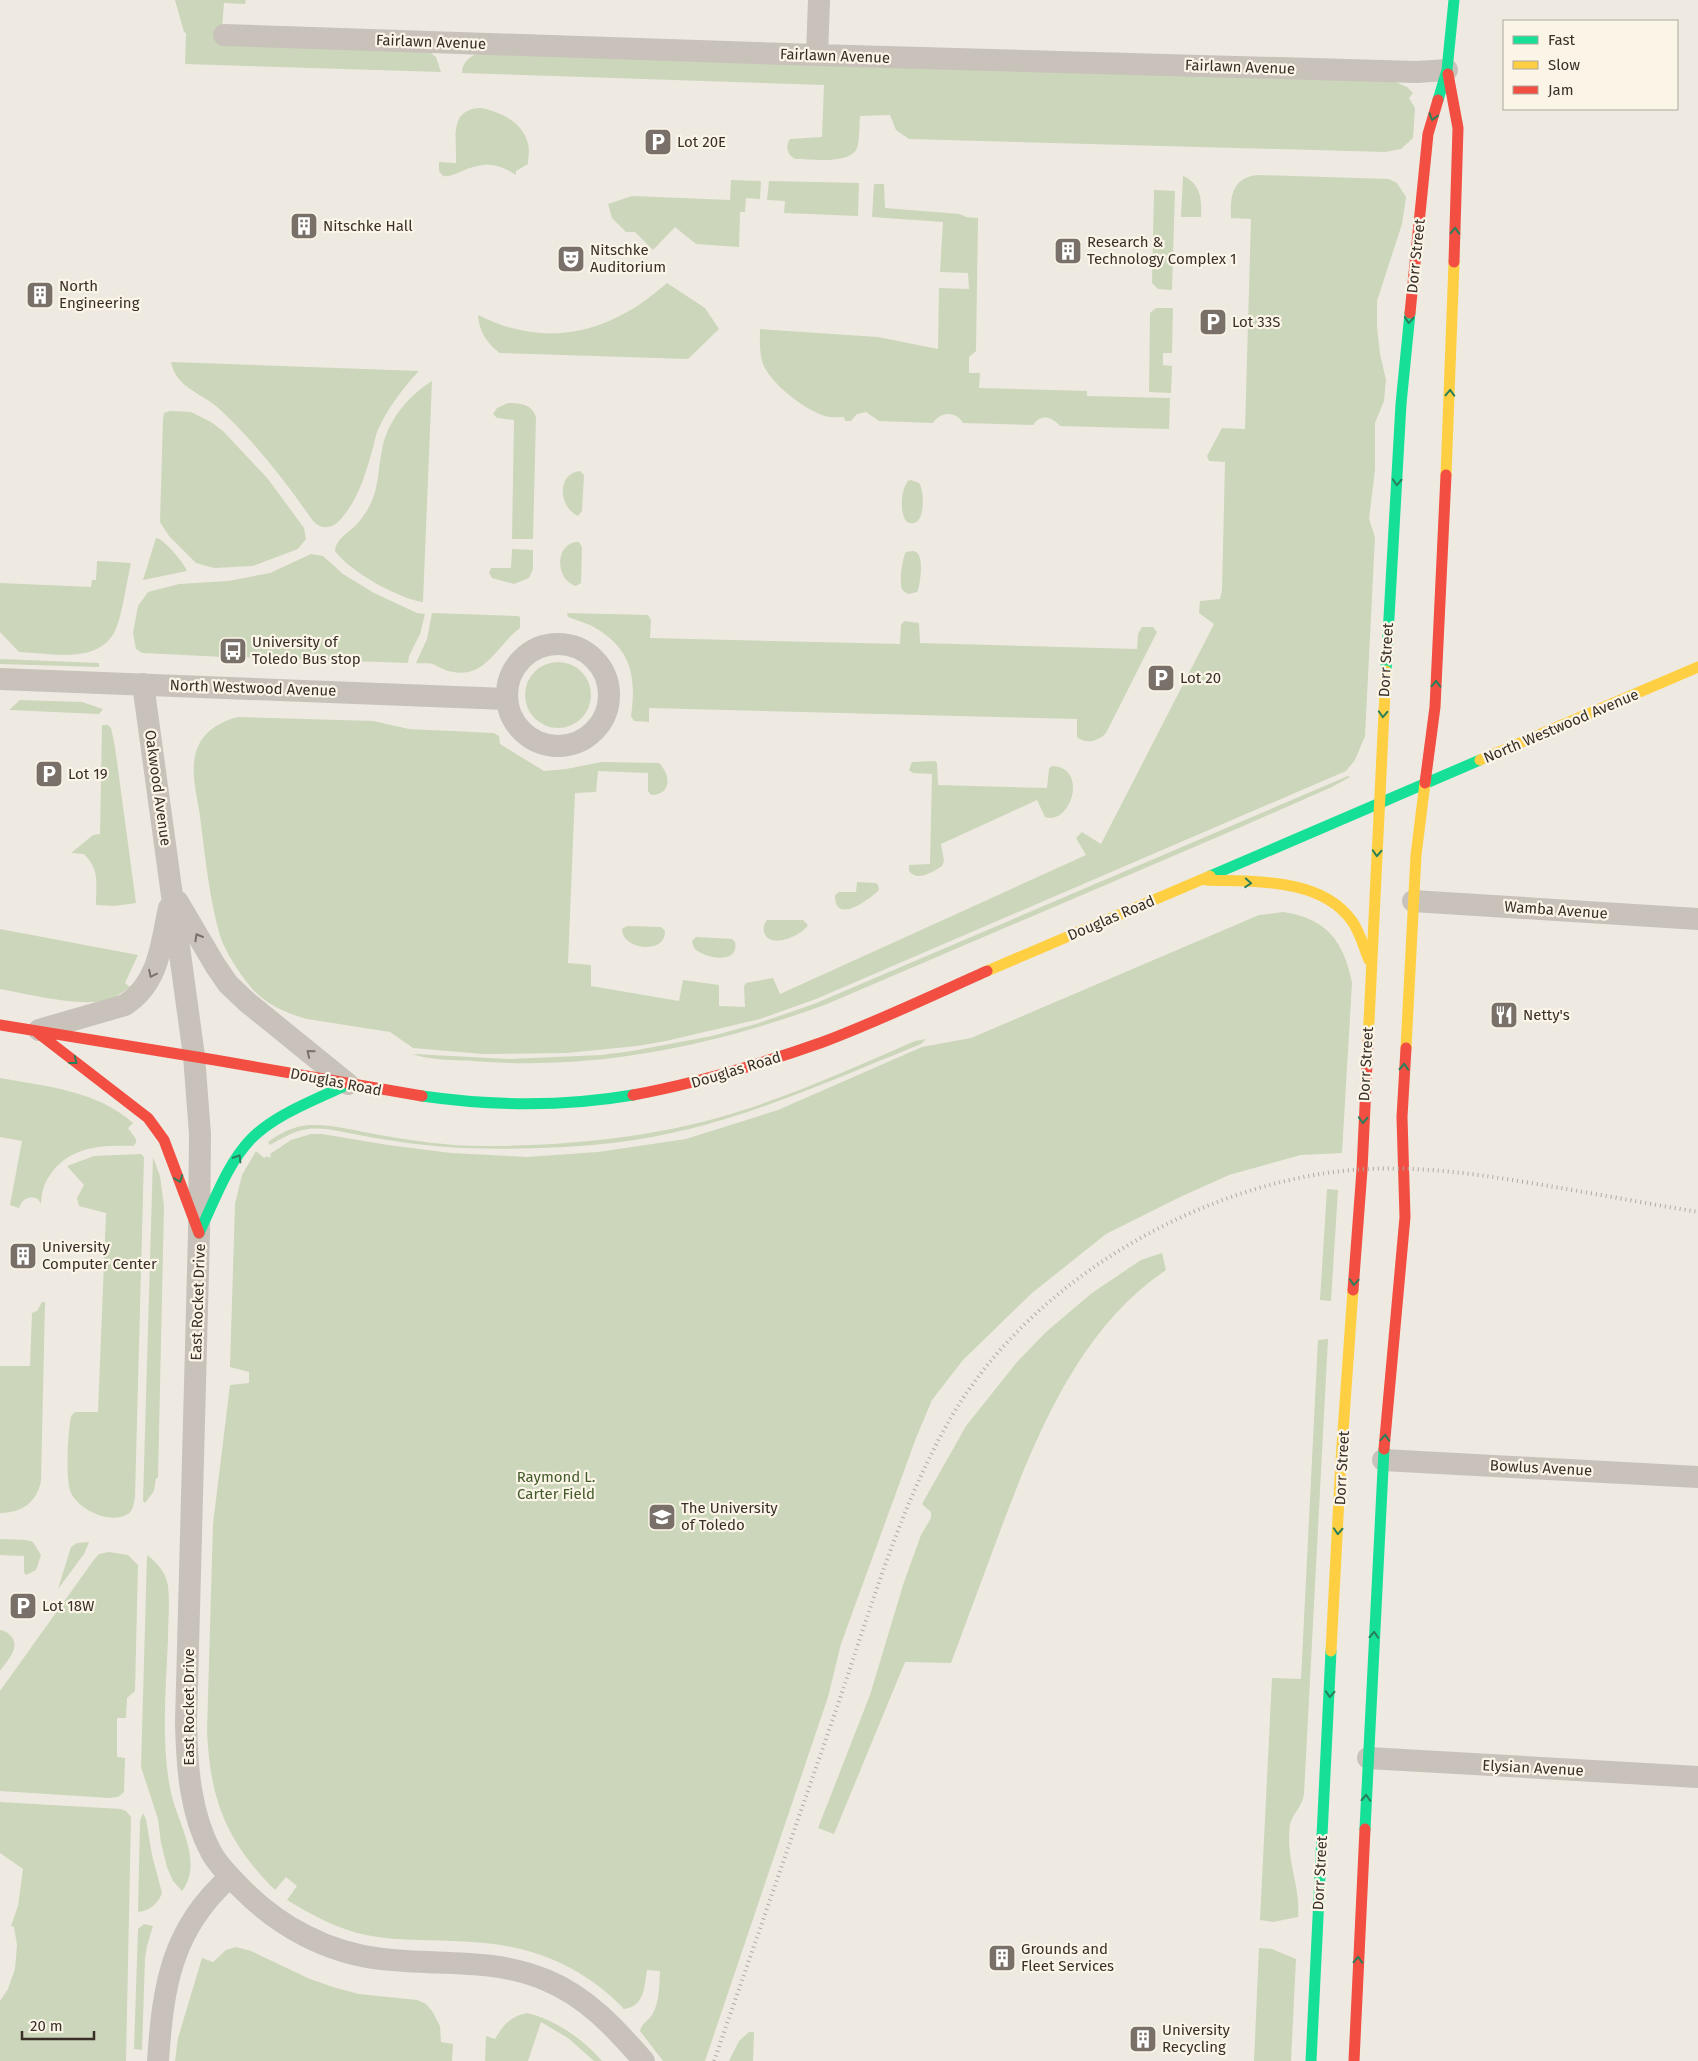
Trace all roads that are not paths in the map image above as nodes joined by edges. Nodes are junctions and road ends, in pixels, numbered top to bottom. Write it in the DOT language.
graph roads {
  1 [pos="819,0"];
  2 [pos="1454,0"];
  3 [pos="224,35"];
  4 [pos="817,56"];
  5 [pos="1447,70"];
  6 [pos="1412,297"];
  7 [pos="1426,297"];
  8 [pos="1434,479"];
  9 [pos="1441,564"];
  10 [pos="1698,667"];
  11 [pos="0,679"];
  12 [pos="143,684"];
  13 [pos="506,699"];
  14 [pos="1425,785"];
  15 [pos="1379,805"];
  16 [pos="1200,880"];
  17 [pos="172,892"];
  18 [pos="1413,901"];
  19 [pos="1698,919"];
  20 [pos="1371,966"];
  21 [pos="0,1025"];
  22 [pos="36,1031"];
  23 [pos="194,1056"];
  24 [pos="348,1084"];
  25 [pos="200,1233"];
  26 [pos="1383,1460"];
  27 [pos="1698,1477"];
  28 [pos="1368,1758"];
  29 [pos="1698,1777"];
  30 [pos="230,1877"];
  31 [pos="1347,1969"];
  32 [pos="158,2061"];
  33 [pos="644,2061"];
  34 [pos="1311,2061"];
  35 [pos="1353,2061"];
  1 -- 4 [label="street"];
  2 -- 5 [label="main road, Dorr Street"];
  3 -- 4 [label="street, Fairlawn Avenue"];
  4 -- 5 [label="street, Fairlawn Avenue"];
  5 -- 6 [label="main road, Dorr Street, one-way"];
  9 -- 5 [label="main road, Dorr Street, one-way"];
  6 -- 7 [label="main road"];
  6 -- 15 [label="main road, Dorr Street, one-way"];
  8 -- 9 [label="main road"];
  14 -- 9 [label="main road, Dorr Street, one-way"];
  10 -- 14 [label="main road, North Westwood Avenue"];
  11 -- 12 [label="street, North Westwood Avenue"];
  12 -- 13 [label="street, North Westwood Avenue"];
  12 -- 17 [label="street, Oakwood Avenue"];
  13 -- 13 [label="street"];
  14 -- 15 [label="main road, Douglas Road"];
  14 -- 18 [label="main road, Dorr Street"];
  15 -- 16 [label="main road, Douglas Road"];
  15 -- 20 [label="main road, Dorr Street, one-way"];
  16 -- 20 [label="main road, one-way"];
  16 -- 24 [label="main road, Douglas Road"];
  17 -- 22 [label="street, Oakwood Avenue, one-way"];
  17 -- 23 [label="street, Oakwood Avenue"];
  24 -- 17 [label="street, Oakwood Avenue, one-way"];
  18 -- 19 [label="street, Wamba Avenue"];
  26 -- 18 [label="main road, Dorr Street, one-way"];
  20 -- 34 [label="main road, Dorr Street, one-way"];
  21 -- 22 [label="main road, Douglas Road"];
  22 -- 23 [label="main road, Douglas Road"];
  22 -- 25 [label="main road, one-way"];
  23 -- 24 [label="main road, Douglas Road"];
  23 -- 25 [label="street, East Rocket Drive"];
  25 -- 24 [label="main road, one-way"];
  25 -- 30 [label="street, East Rocket Drive"];
  26 -- 27 [label="street, Bowlus Avenue"];
  28 -- 26 [label="main road, Dorr Street, one-way"];
  28 -- 29 [label="street, Elysian Avenue"];
  35 -- 28 [label="main road, Dorr Street, one-way"];
  30 -- 32 [label="street"];
  30 -- 33 [label="street, East Rocket Drive"];
  31 -- 35 [label="main road"];
}
